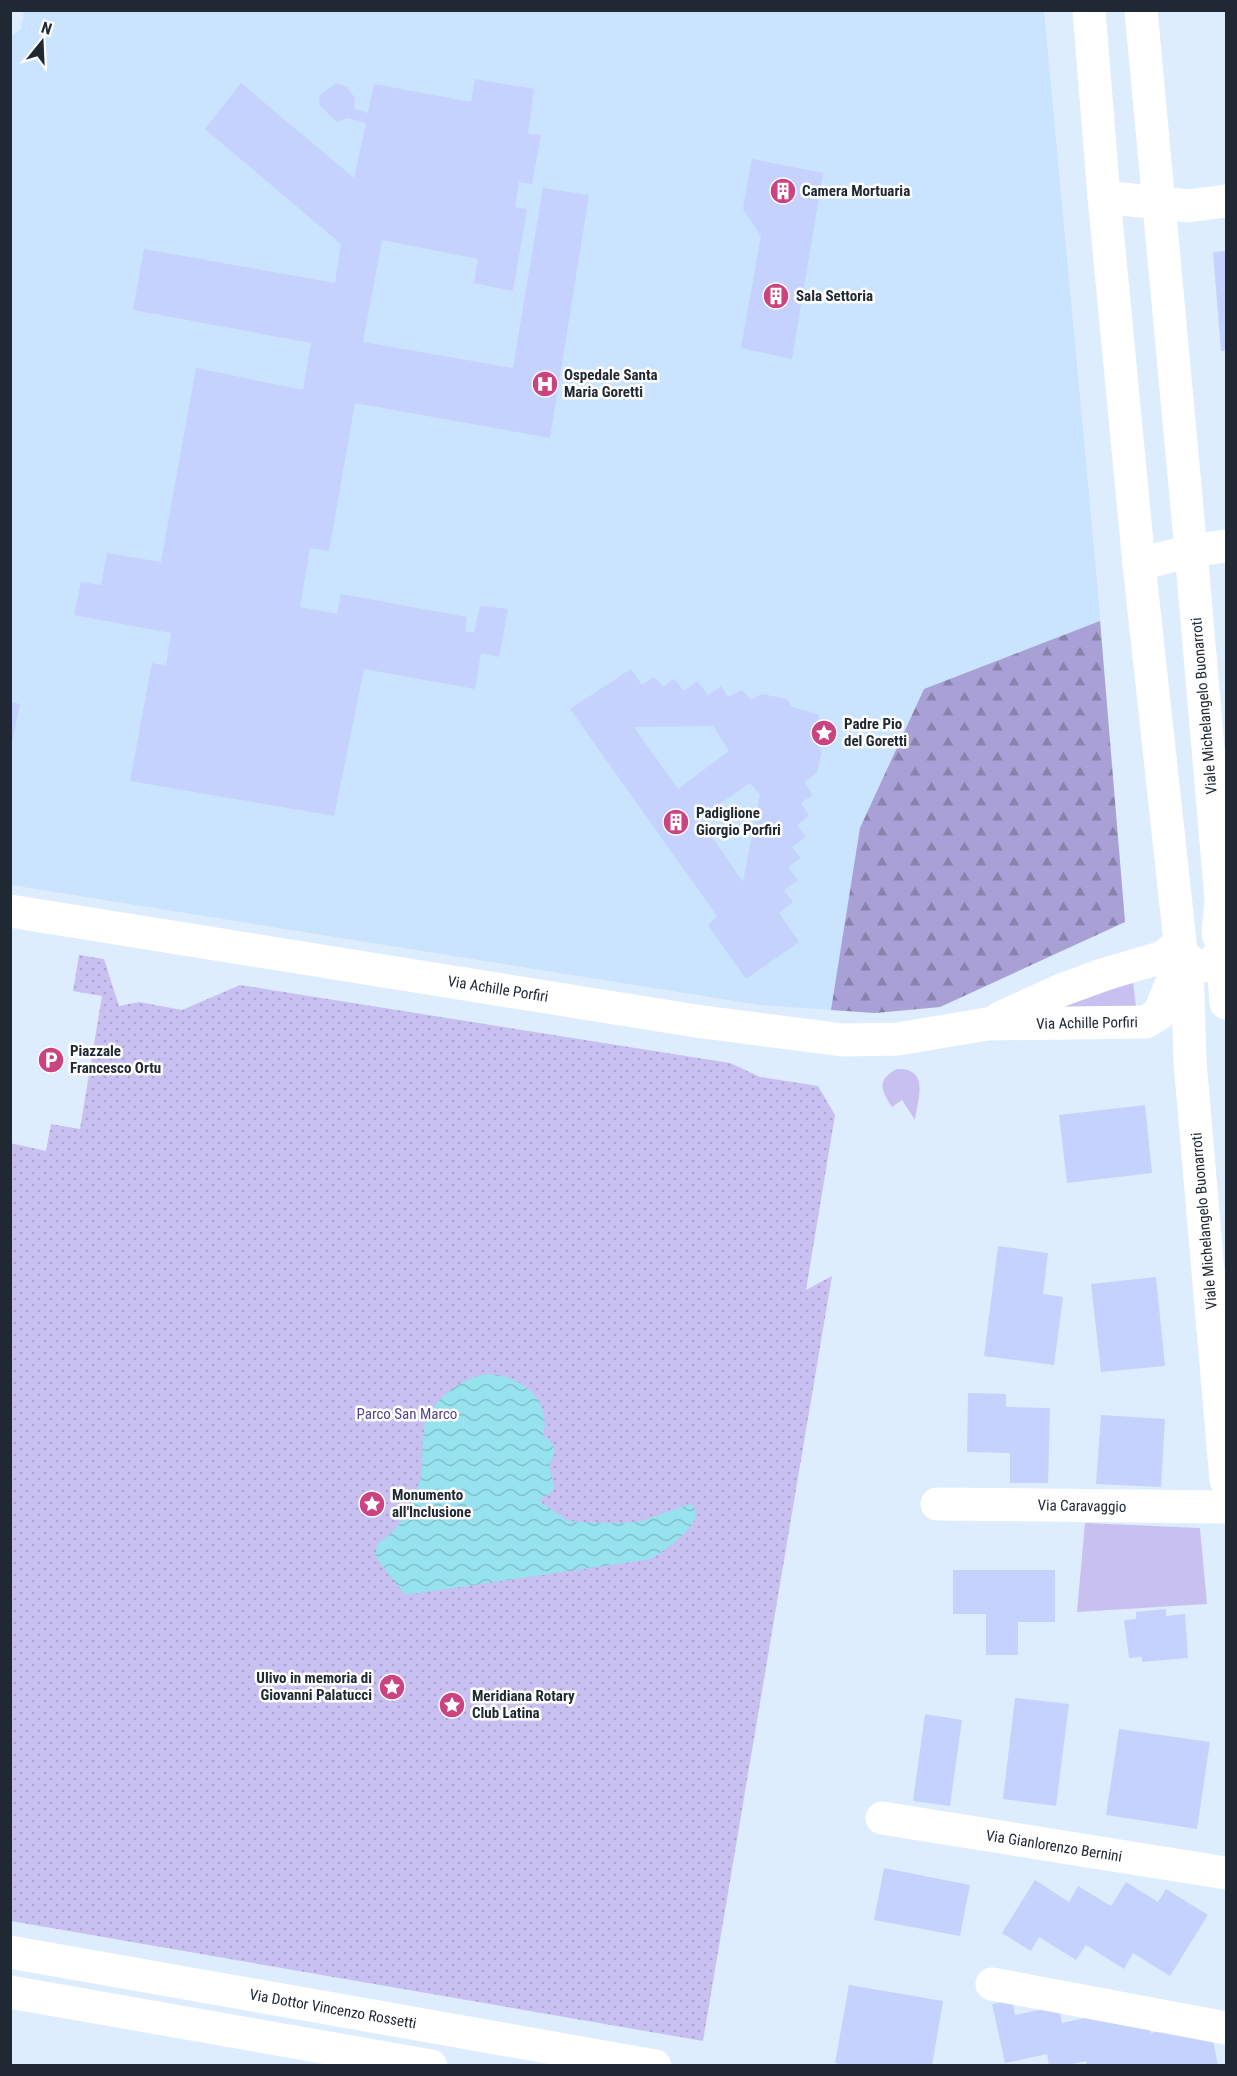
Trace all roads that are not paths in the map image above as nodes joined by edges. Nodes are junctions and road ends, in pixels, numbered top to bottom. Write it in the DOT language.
graph roads {
  1 [pos="1089,10"];
  2 [pos="1141,10"];
  3 [pos="1104,197"];
  4 [pos="1227,201"];
  5 [pos="1159,204"];
  6 [pos="1227,546"];
  7 [pos="1191,550"];
  8 [pos="1139,564"];
  9 [pos="10,911"];
  10 [pos="1222,940"];
  11 [pos="1183,951"];
  12 [pos="1227,1003"];
  13 [pos="987,1024"];
  14 [pos="1227,1480"];
  15 [pos="938,1504"];
  16 [pos="1227,1507"];
  17 [pos="882,1818"];
  18 [pos="1227,1873"];
  19 [pos="10,1952"];
  20 [pos="992,1984"];
  21 [pos="10,1992"];
  22 [pos="1227,2028"];
  23 [pos="431,2066"];
  24 [pos="656,2066"];
  1 -- 3 [label="street, Viale Michelangelo Buonarroti"];
  2 -- 5 [label="street, Viale Michelangelo Buonarroti"];
  3 -- 5 [label="street"];
  3 -- 8 [label="street, Viale Michelangelo Buonarroti"];
  4 -- 5 [label="street"];
  5 -- 7 [label="street, Viale Michelangelo Buonarroti"];
  6 -- 7 [label="street"];
  7 -- 8 [label="street"];
  7 -- 10 [label="street, Viale Michelangelo Buonarroti"];
  8 -- 11 [label="street, Viale Michelangelo Buonarroti"];
  9 -- 13 [label="street, Via Achille Porfiri"];
  10 -- 11 [label="street"];
  10 -- 12 [label="street, Viale Michelangelo Buonarroti"];
  11 -- 13 [label="street, Via Achille Porfiri"];
  11 -- 13 [label="street, Via Achille Porfiri"];
  11 -- 14 [label="street, Viale Michelangelo Buonarroti"];
  15 -- 16 [label="street, Via Caravaggio"];
  17 -- 18 [label="street, Via Gianlorenzo Bernini"];
  19 -- 24 [label="street, Via Dottor Vincenzo Rossetti"];
  20 -- 22 [label="street"];
  21 -- 23 [label="street"];
}
